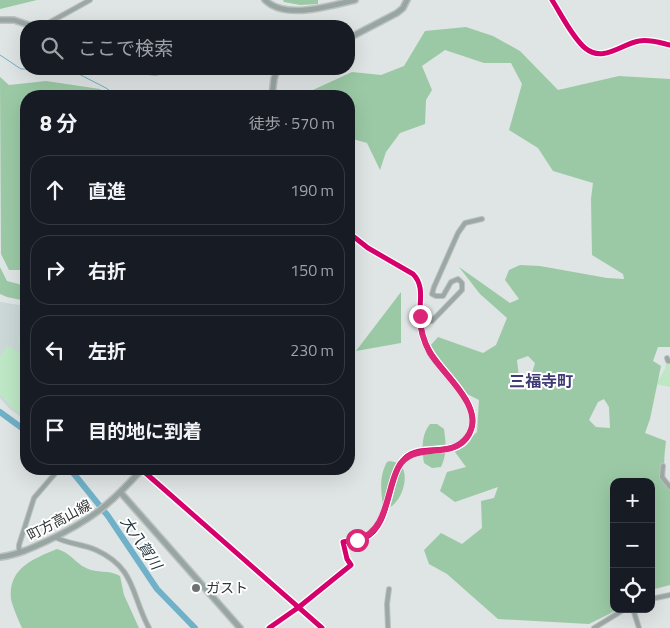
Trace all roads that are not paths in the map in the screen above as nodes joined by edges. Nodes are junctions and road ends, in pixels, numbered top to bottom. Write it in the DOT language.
graph roads {
  1 [pos="90,0"];
  2 [pos="265,0"];
  3 [pos="355,0"];
  4 [pos="407,0"];
  5 [pos="552,0"];
  6 [pos="0,20"];
  7 [pos="54,20"];
  8 [pos="20,22"];
  9 [pos="355,35"];
  10 [pos="670,46"];
  11 [pos="275,75"];
  12 [pos="273,90"];
  13 [pos="482,219"];
  14 [pos="355,238"];
  15 [pos="420,310"];
  16 [pos="663,466"];
  17 [pos="54,475"];
  18 [pos="137,475"];
  19 [pos="149,475"];
  20 [pos="670,487"];
  21 [pos="121,493"];
  22 [pos="55,537"];
  23 [pos="343,542"];
  24 [pos="19,553"];
  25 [pos="0,557"];
  26 [pos="389,589"];
  27 [pos="670,595"];
  28 [pos="655,598"];
  29 [pos="299,607"];
  30 [pos="618,613"];
  31 [pos="634,613"];
  32 [pos="149,628"];
  33 [pos="240,628"];
  34 [pos="269,628"];
  35 [pos="322,628"];
  36 [pos="388,628"];
  37 [pos="594,628"];
  38 [pos="639,628"];
  1 -- 7 [label="street"];
  2 -- 3 [label="street"];
  4 -- 9 [label="street"];
  5 -- 10 [label="street"];
  6 -- 8 [label="street"];
  11 -- 12 [label="street"];
  13 -- 15 [label="street"];
  14 -- 15 [label="street"];
  15 -- 23 [label="street"];
  16 -- 20 [label="street"];
  17 -- 24 [label="street"];
  18 -- 21 [label="street, 町方高山線"];
  19 -- 29 [label="street"];
  21 -- 22 [label="street, 町方高山線"];
  21 -- 33 [label="street"];
  22 -- 24 [label="street, 町方高山線"];
  22 -- 32 [label="street"];
  23 -- 29 [label="street"];
  24 -- 25 [label="street, 町方高山線"];
  26 -- 36 [label="street"];
  27 -- 28 [label="street"];
  29 -- 34 [label="street"];
  29 -- 35 [label="street"];
  30 -- 37 [label="street"];
  31 -- 38 [label="street"];
}
